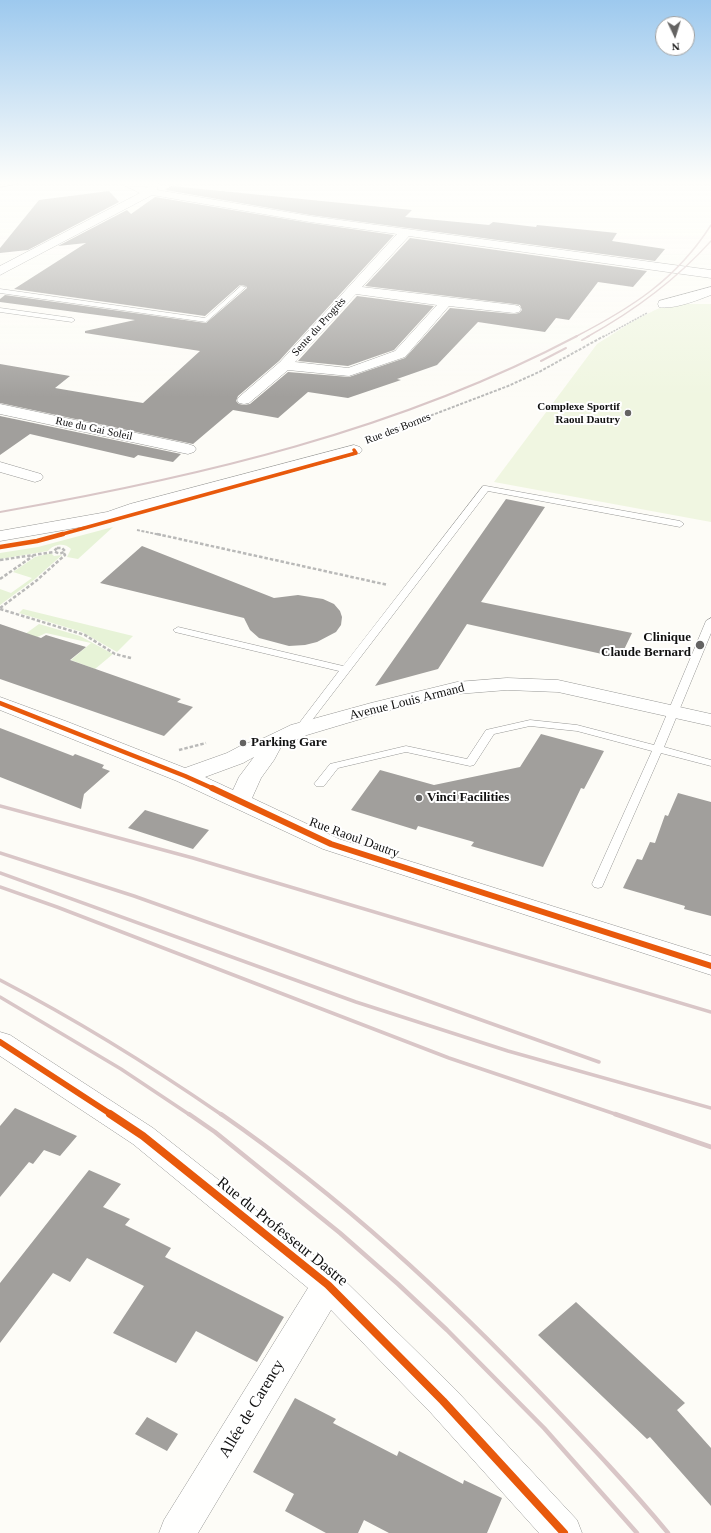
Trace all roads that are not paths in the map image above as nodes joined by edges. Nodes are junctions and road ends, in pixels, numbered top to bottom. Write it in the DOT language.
graph roads {
  1 [pos="33,254"];
  2 [pos="386,254"];
  3 [pos="562,254"];
  4 [pos="0,272"];
  5 [pos="711,274"];
  6 [pos="243,288"];
  7 [pos="353,290"];
  8 [pos="0,291"];
  9 [pos="711,291"];
  10 [pos="446,302"];
  11 [pos="664,304"];
  12 [pos="514,309"];
  13 [pos="0,310"];
  14 [pos="72,320"];
  15 [pos="286,365"];
  16 [pos="244,400"];
  17 [pos="0,409"];
  18 [pos="188,449"];
  19 [pos="354,450"];
  20 [pos="0,467"];
  21 [pos="36,477"];
  22 [pos="680,524"];
  23 [pos="0,536"];
  24 [pos="711,621"];
  25 [pos="178,630"];
  26 [pos="346,670"];
  27 [pos="0,703"];
  28 [pos="674,711"];
  29 [pos="711,720"];
  30 [pos="299,730"];
  31 [pos="272,743"];
  32 [pos="658,749"];
  33 [pos="711,763"];
  34 [pos="185,776"];
  35 [pos="320,784"];
  36 [pos="239,802"];
  37 [pos="598,884"];
  38 [pos="711,966"];
  39 [pos="0,1042"];
  40 [pos="328,1285"];
  41 [pos="177,1533"];
  42 [pos="564,1533"];
  1 -- 4 [label="street"];
  2 -- 7 [label="street, Sente du Progrès"];
  3 -- 5 [label="street"];
  6 -- 8 [label="lane"];
  7 -- 10 [label="street"];
  7 -- 15 [label="street, Sente du Progrès"];
  9 -- 11 [label="street"];
  10 -- 12 [label="street"];
  10 -- 15 [label="street"];
  13 -- 14 [label="lane"];
  15 -- 16 [label="street, Sente du Progrès"];
  17 -- 18 [label="street, Rue du Gai Soleil"];
  19 -- 23 [label="street, Rue des Bornes"];
  20 -- 21 [label="street"];
  22 -- 26 [label="lane"];
  24 -- 28 [label="lane"];
  25 -- 26 [label="lane"];
  26 -- 30 [label="lane"];
  27 -- 34 [label="street, Rue Raoul Dautry"];
  28 -- 29 [label="street, Avenue Louis Armand"];
  28 -- 30 [label="street, Avenue Louis Armand"];
  28 -- 32 [label="lane"];
  30 -- 31 [label="street, Avenue Louis Armand"];
  31 -- 34 [label="street, Avenue Louis Armand"];
  31 -- 36 [label="street"];
  32 -- 33 [label="lane"];
  32 -- 35 [label="lane"];
  32 -- 37 [label="lane"];
  34 -- 36 [label="street, Rue Raoul Dautry"];
  36 -- 38 [label="street, Rue Raoul Dautry"];
  39 -- 40 [label="street, Rue du Professeur Dastre"];
  40 -- 41 [label="street, Allée de Carency"];
  40 -- 42 [label="street, Rue du Professeur Dastre"];
}
